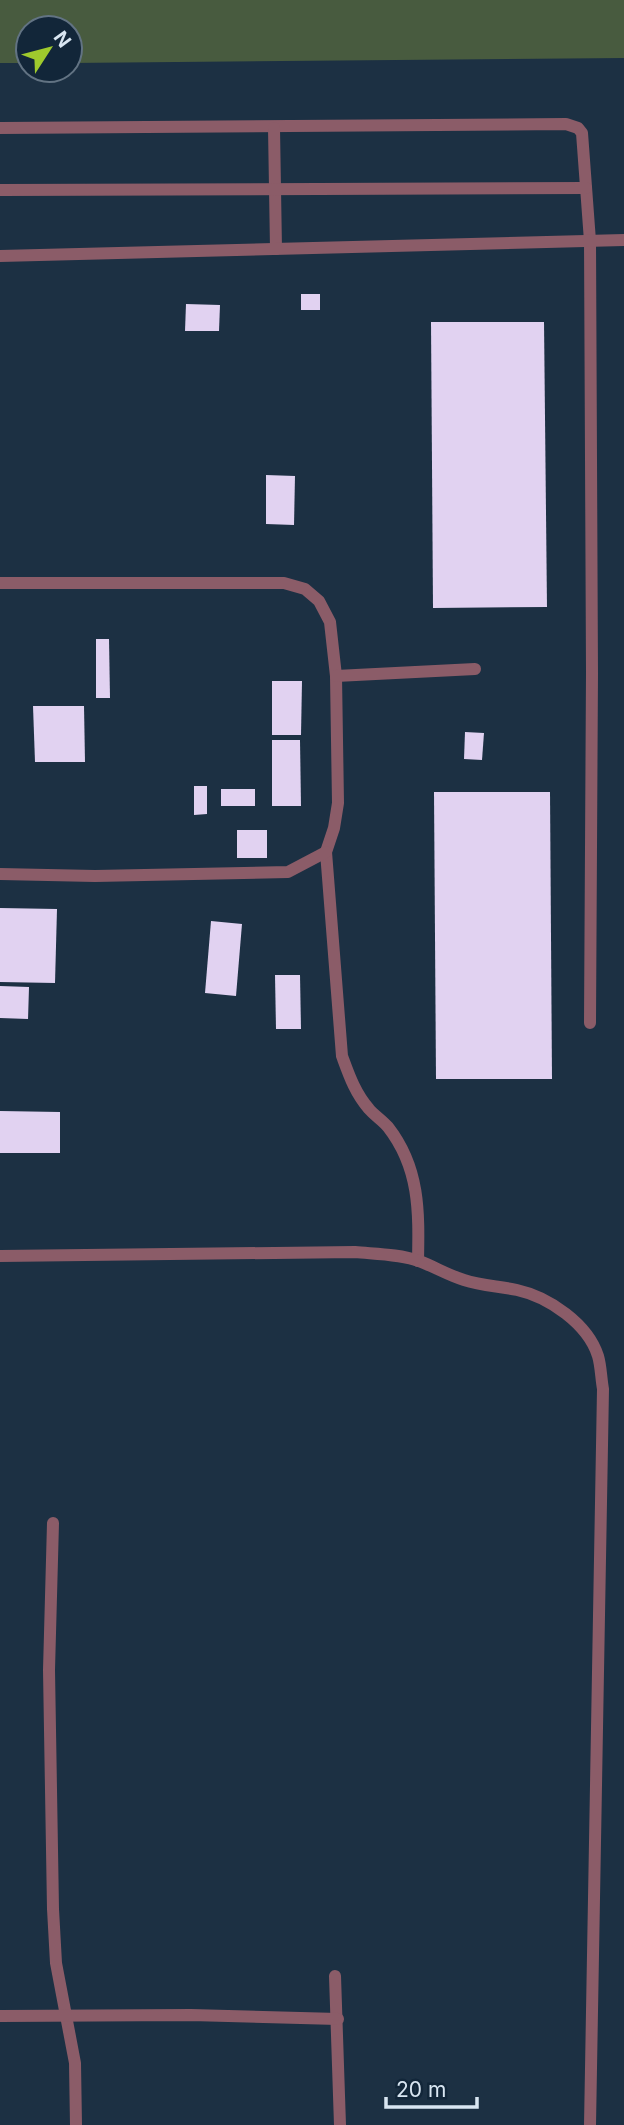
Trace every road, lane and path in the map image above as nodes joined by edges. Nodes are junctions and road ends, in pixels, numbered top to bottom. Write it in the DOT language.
graph roads {
  1 [pos="0,128"];
  2 [pos="274,128"];
  3 [pos="586,188"];
  4 [pos="0,190"];
  5 [pos="275,191"];
  6 [pos="624,240"];
  7 [pos="590,241"];
  8 [pos="276,249"];
  9 [pos="0,256"];
  10 [pos="0,583"];
  11 [pos="475,669"];
  12 [pos="336,676"];
  13 [pos="326,852"];
  14 [pos="0,874"];
  15 [pos="590,1023"];
  16 [pos="0,1256"];
  17 [pos="418,1261"];
  18 [pos="53,1523"];
  19 [pos="335,1976"];
  20 [pos="0,2016"];
  21 [pos="65,2016"];
  22 [pos="338,2019"];
  23 [pos="76,2125"];
  24 [pos="340,2125"];
  25 [pos="590,2125"];
  1 -- 2 [label="lane"];
  2 -- 3 [label="lane"];
  2 -- 5 [label="lane"];
  3 -- 5 [label="lane"];
  3 -- 7 [label="lane"];
  4 -- 5 [label="lane"];
  5 -- 8 [label="lane"];
  6 -- 7 [label="lane"];
  7 -- 8 [label="lane"];
  7 -- 15 [label="lane"];
  8 -- 9 [label="lane"];
  10 -- 12 [label="lane"];
  11 -- 12 [label="lane"];
  12 -- 13 [label="lane"];
  13 -- 14 [label="lane"];
  13 -- 17 [label="lane"];
  16 -- 17 [label="lane"];
  17 -- 25 [label="lane"];
  18 -- 21 [label="lane"];
  19 -- 22 [label="lane"];
  20 -- 21 [label="lane"];
  21 -- 22 [label="lane"];
  21 -- 23 [label="lane"];
  22 -- 24 [label="lane"];
}
